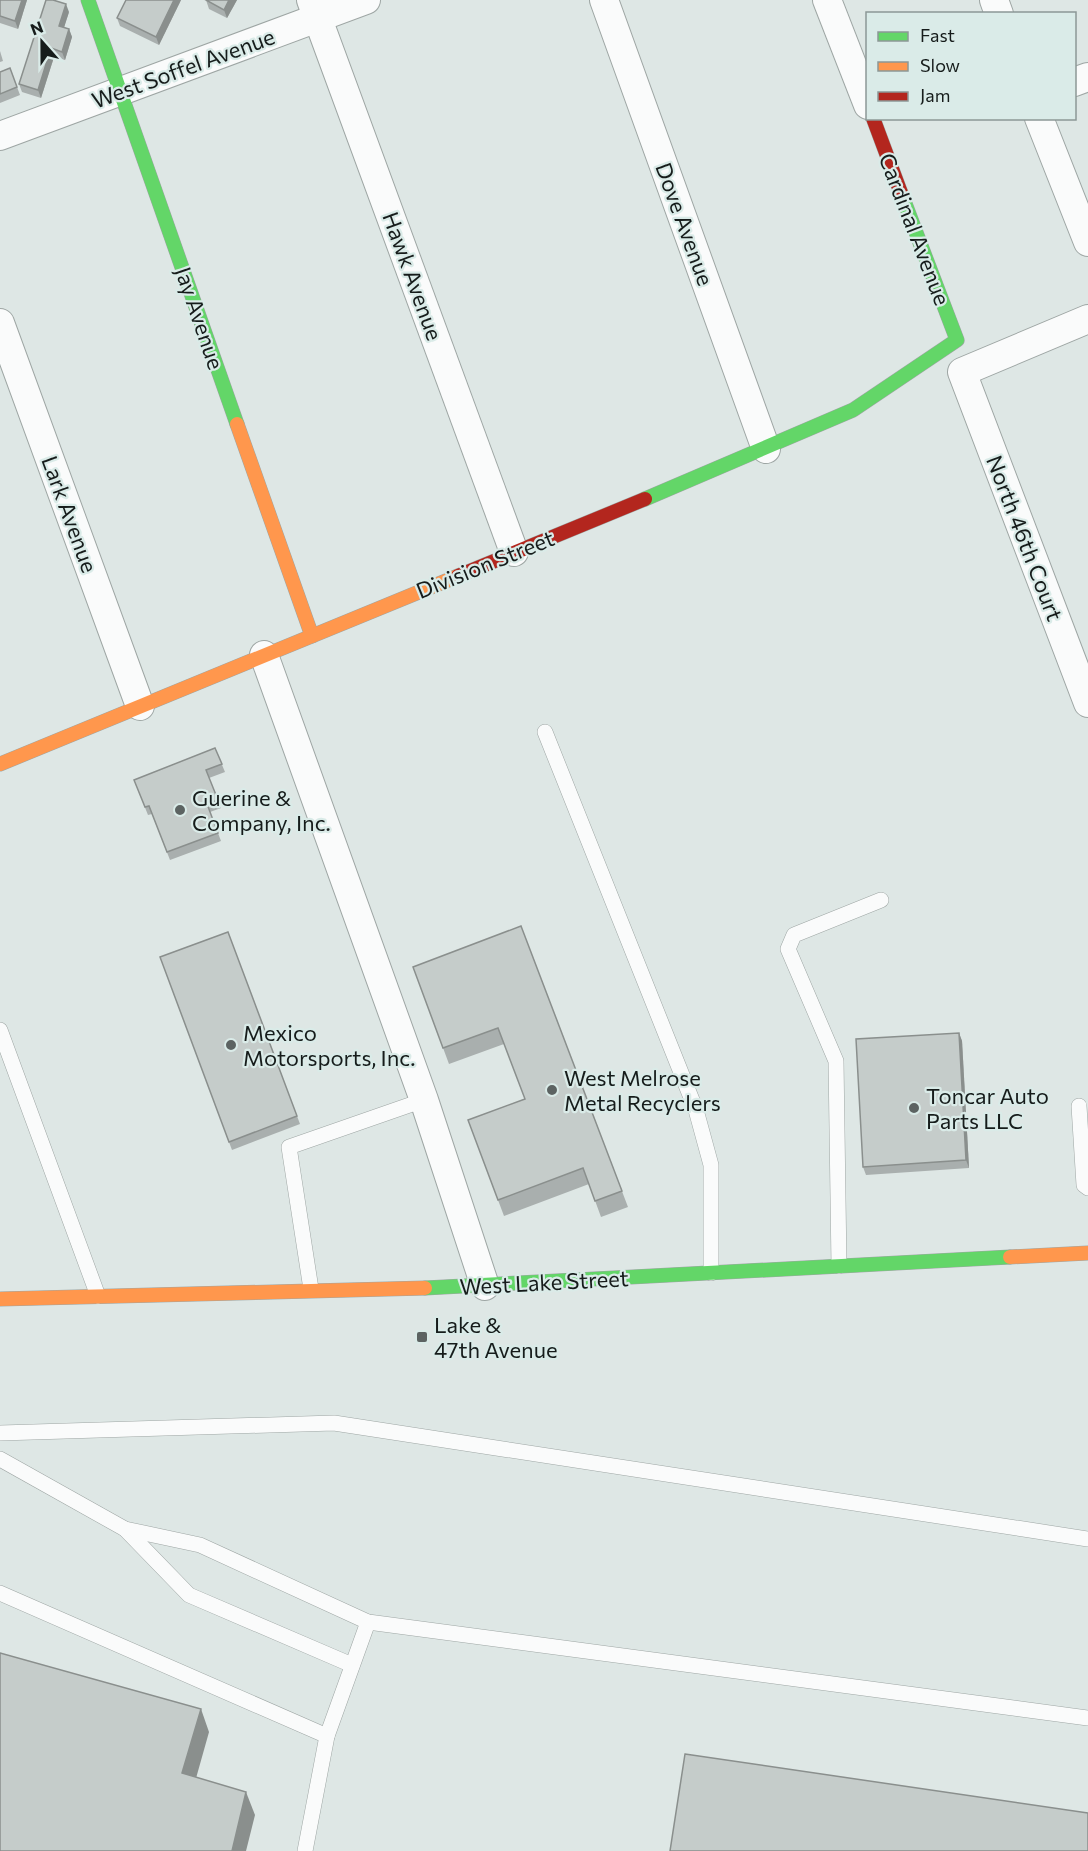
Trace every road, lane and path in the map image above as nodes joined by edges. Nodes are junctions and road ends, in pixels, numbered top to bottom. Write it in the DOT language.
graph roads {
  1 [pos="88,0"];
  2 [pos="366,0"];
  3 [pos="604,0"];
  4 [pos="827,0"];
  5 [pos="314,9"];
  6 [pos="120,92"];
  7 [pos="866,102"];
  8 [pos="874,120"];
  9 [pos="1040,120"];
  10 [pos="0,136"];
  11 [pos="1088,242"];
  12 [pos="1088,319"];
  13 [pos="0,323"];
  14 [pos="957,340"];
  15 [pos="766,449"];
  16 [pos="514,552"];
  17 [pos="312,636"];
  18 [pos="264,655"];
  19 [pos="1088,703"];
  20 [pos="140,706"];
  21 [pos="545,732"];
  22 [pos="0,764"];
  23 [pos="881,900"];
  24 [pos="0,1030"];
  25 [pos="424,1101"];
  26 [pos="1079,1106"];
  27 [pos="1088,1188"];
  28 [pos="1088,1253"];
  29 [pos="839,1266"];
  30 [pos="711,1273"];
  31 [pos="484,1286"];
  32 [pos="311,1289"];
  33 [pos="98,1296"];
  34 [pos="0,1299"];
  35 [pos="0,1432"];
  36 [pos="0,1458"];
  37 [pos="125,1528"];
  38 [pos="1088,1539"];
  39 [pos="0,1593"];
  40 [pos="368,1622"];
  41 [pos="352,1665"];
  42 [pos="1088,1718"];
  43 [pos="327,1736"];
  44 [pos="305,1851"];
  1 -- 6 [label="street, Jay Avenue"];
  2 -- 5 [label="street, West Soffel Avenue"];
  3 -- 15 [label="street, Dove Avenue"];
  4 -- 7 [label="street"];
  5 -- 6 [label="street, West Soffel Avenue"];
  5 -- 16 [label="street, Hawk Avenue"];
  6 -- 10 [label="street, West Soffel Avenue"];
  6 -- 17 [label="street, Jay Avenue"];
  8 -- 14 [label="street, Cardinal Avenue"];
  9 -- 11 [label="street"];
  12 -- 19 [label="street, North 46th Court"];
  13 -- 20 [label="street, Lark Avenue"];
  14 -- 15 [label="street, Division Street"];
  15 -- 16 [label="street, Division Street"];
  16 -- 17 [label="street, Division Street"];
  17 -- 18 [label="street, Division Street"];
  18 -- 20 [label="street, Division Street"];
  18 -- 25 [label="street"];
  20 -- 22 [label="street, Division Street"];
  21 -- 30 [label="lane"];
  23 -- 29 [label="lane"];
  24 -- 33 [label="lane"];
  25 -- 31 [label="street"];
  25 -- 32 [label="lane"];
  26 -- 27 [label="lane"];
  28 -- 29 [label="street, West Lake Street"];
  29 -- 30 [label="street, West Lake Street"];
  30 -- 31 [label="street, West Lake Street"];
  31 -- 32 [label="street, West Lake Street"];
  32 -- 33 [label="street, West Lake Street"];
  33 -- 34 [label="street, West Lake Street"];
  35 -- 38 [label="lane"];
  36 -- 37 [label="lane"];
  37 -- 40 [label="lane"];
  37 -- 41 [label="lane"];
  39 -- 43 [label="lane"];
  40 -- 41 [label="lane"];
  40 -- 42 [label="lane"];
  41 -- 43 [label="lane"];
  43 -- 44 [label="lane"];
}
